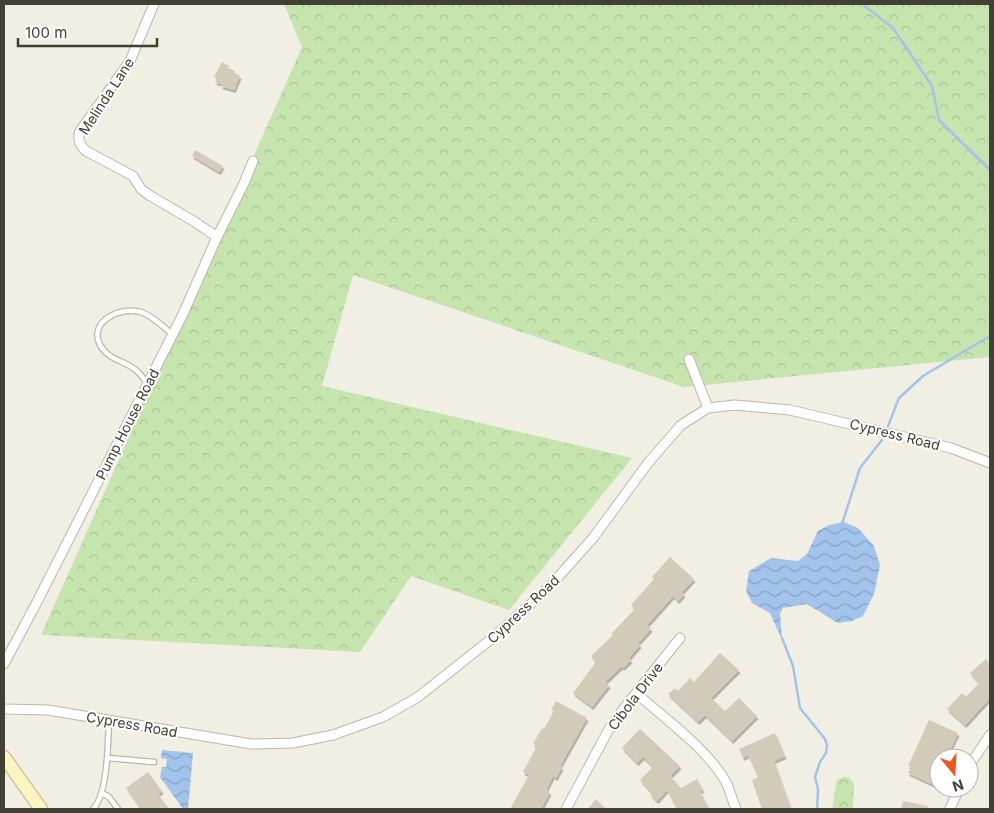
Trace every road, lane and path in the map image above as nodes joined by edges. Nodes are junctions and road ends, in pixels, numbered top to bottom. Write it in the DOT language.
graph roads {
  1 [pos="154,4"];
  2 [pos="253,162"];
  3 [pos="217,237"];
  4 [pos="172,334"];
  5 [pos="689,359"];
  6 [pos="147,383"];
  7 [pos="708,408"];
  8 [pos="990,463"];
  9 [pos="680,638"];
  10 [pos="4,664"];
  11 [pos="636,693"];
  12 [pos="4,709"];
  13 [pos="109,720"];
  14 [pos="990,735"];
  15 [pos="979,751"];
  16 [pos="4,757"];
  17 [pos="108,758"];
  18 [pos="154,762"];
  19 [pos="102,792"];
  20 [pos="41,809"];
  21 [pos="93,809"];
  22 [pos="118,809"];
  23 [pos="566,809"];
  24 [pos="736,809"];
  1 -- 3 [label="street, Melinda Lane"];
  2 -- 3 [label="street, Pump House Road"];
  3 -- 4 [label="street, Pump House Road"];
  4 -- 6 [label="street, Pump House Road"];
  4 -- 6 [label="lane"];
  5 -- 7 [label="street"];
  6 -- 10 [label="street, Pump House Road"];
  7 -- 8 [label="street, Cypress Road"];
  7 -- 13 [label="street, Cypress Road"];
  9 -- 11 [label="street, Cibola Drive"];
  11 -- 23 [label="street, Cibola Drive"];
  11 -- 24 [label="street"];
  12 -- 13 [label="street, Cypress Road"];
  13 -- 17 [label="lane"];
  14 -- 15 [label="street"];
  16 -- 20 [label="street"];
  17 -- 18 [label="lane"];
  17 -- 19 [label="lane"];
  19 -- 21 [label="lane"];
  19 -- 22 [label="lane"];
}
